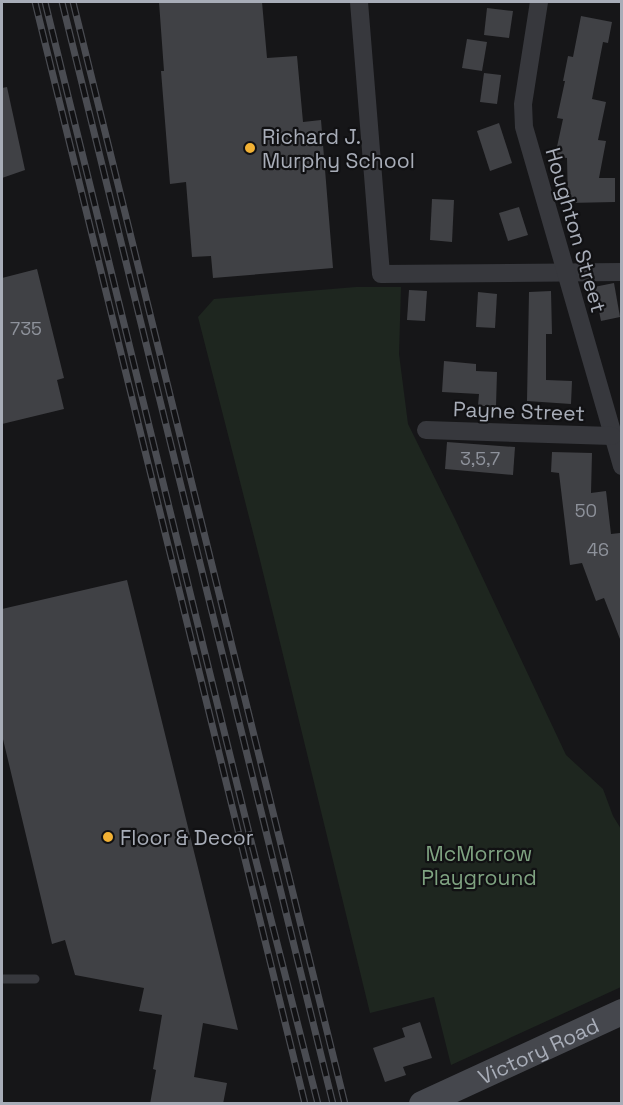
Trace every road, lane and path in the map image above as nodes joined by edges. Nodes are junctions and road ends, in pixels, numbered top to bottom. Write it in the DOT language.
graph roads {
  1 [pos="359,2"];
  2 [pos="539,2"];
  3 [pos="565,272"];
  4 [pos="621,272"];
  5 [pos="426,430"];
  6 [pos="612,436"];
  7 [pos="621,466"];
  8 [pos="2,979"];
  9 [pos="35,979"];
  10 [pos="621,1012"];
  11 [pos="422,1104"];
  1 -- 3 [label="street"];
  2 -- 3 [label="street, Houghton Street"];
  3 -- 4 [label="street"];
  3 -- 6 [label="street, Houghton Street"];
  5 -- 6 [label="street, Payne Street"];
  6 -- 7 [label="street, Houghton Street"];
  8 -- 9 [label="lane"];
  10 -- 11 [label="main road, Victory Road"];
}
